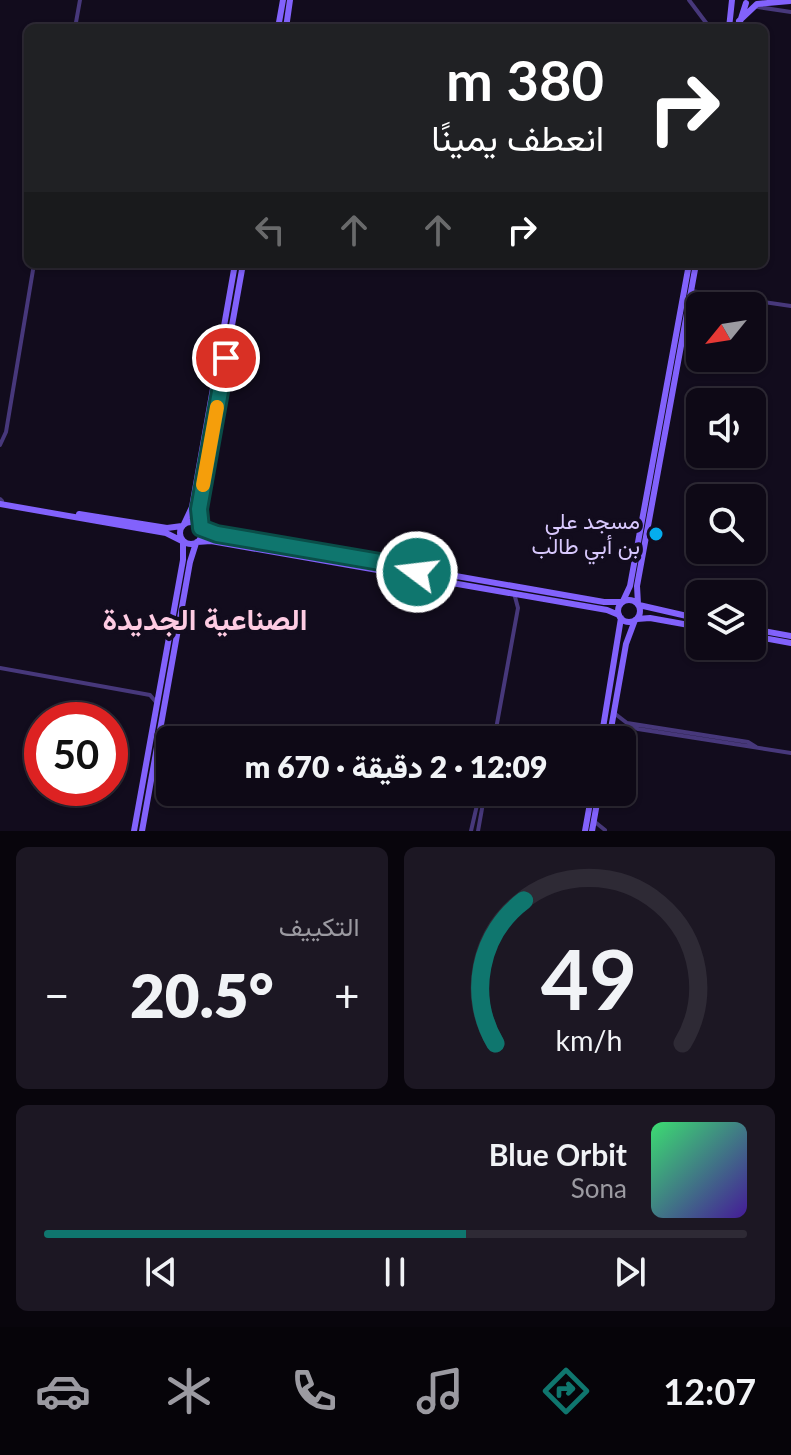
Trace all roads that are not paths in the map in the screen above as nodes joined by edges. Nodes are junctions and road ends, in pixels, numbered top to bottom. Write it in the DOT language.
graph roads {
  1 [pos="80,0"];
  2 [pos="283,0"];
  3 [pos="290,0"];
  4 [pos="689,0"];
  5 [pos="733,0"];
  6 [pos="789,1"];
  7 [pos="749,3"];
  8 [pos="791,12"];
  9 [pos="76,24"];
  10 [pos="279,24"];
  11 [pos="287,24"];
  12 [pos="707,24"];
  13 [pos="730,24"];
  14 [pos="738,24"];
  15 [pos="33,268"];
  16 [pos="234,268"];
  17 [pos="242,268"];
  18 [pos="688,268"];
  19 [pos="688,268"];
  20 [pos="695,268"];
  21 [pos="693,279"];
  22 [pos="691,291"];
  23 [pos="703,291"];
  24 [pos="237,292"];
  25 [pos="682,297"];
  26 [pos="791,306"];
  27 [pos="686,314"];
  28 [pos="0,445"];
  29 [pos="0,501"];
  30 [pos="183,525"];
  31 [pos="200,528"];
  32 [pos="182,541"];
  33 [pos="197,543"];
  34 [pos="415,568"];
  35 [pos="402,572"];
  36 [pos="449,574"];
  37 [pos="433,579"];
  38 [pos="514,593"];
  39 [pos="528,595"];
  40 [pos="622,602"];
  41 [pos="638,604"];
  42 [pos="518,608"];
  43 [pos="686,616"];
  44 [pos="620,617"];
  45 [pos="636,619"];
  46 [pos="686,624"];
  47 [pos="766,632"];
  48 [pos="791,636"];
  49 [pos="766,639"];
  50 [pos="791,643"];
  51 [pos="0,668"];
  52 [pos="160,689"];
  53 [pos="150,695"];
  54 [pos="158,704"];
  55 [pos="614,711"];
  56 [pos="625,722"];
  57 [pos="152,726"];
  58 [pos="497,726"];
  59 [pos="603,726"];
  60 [pos="611,726"];
  61 [pos="618,726"];
  62 [pos="791,753"];
  63 [pos="155,758"];
  64 [pos="478,806"];
  65 [pos="481,806"];
  66 [pos="591,806"];
  67 [pos="597,806"];
  68 [pos="594,821"];
  69 [pos="588,830"];
  70 [pos="134,831"];
  71 [pos="142,831"];
  72 [pos="471,831"];
  73 [pos="478,831"];
  74 [pos="605,831"];
  1 -- 9 [label="street"];
  2 -- 10 [label="main road"];
  3 -- 11 [label="main road"];
  4 -- 12 [label="street"];
  5 -- 7 [label="main road"];
  5 -- 13 [label="main road"];
  6 -- 7 [label="main road"];
  7 -- 8 [label="street"];
  7 -- 14 [label="main road"];
  15 -- 28 [label="street"];
  16 -- 24 [label="main road"];
  16 -- 30 [label="main road"];
  17 -- 24 [label="main road"];
  18 -- 22 [label="main road"];
  19 -- 25 [label="main road"];
  20 -- 21 [label="main road"];
  21 -- 22 [label="main road"];
  21 -- 23 [label="street"];
  22 -- 23 [label="street"];
  23 -- 26 [label="street"];
  24 -- 31 [label="main road"];
  25 -- 27 [label="main road"];
  25 -- 40 [label="main road"];
  27 -- 41 [label="main road"];
  29 -- 30 [label="main road"];
  29 -- 32 [label="main road"];
  30 -- 31 [label="main road"];
  30 -- 32 [label="main road"];
  31 -- 33 [label="main road"];
  31 -- 34 [label="main road"];
  32 -- 33 [label="main road"];
  32 -- 52 [label="main road"];
  33 -- 35 [label="main road"];
  33 -- 63 [label="main road"];
  34 -- 35 [label="main road"];
  34 -- 36 [label="main road"];
  35 -- 37 [label="main road"];
  36 -- 37 [label="main road"];
  36 -- 40 [label="main road"];
  37 -- 38 [label="main road"];
  38 -- 39 [label="main road"];
  38 -- 42 [label="street"];
  39 -- 42 [label="street"];
  39 -- 44 [label="main road"];
  40 -- 41 [label="main road"];
  40 -- 44 [label="main road"];
  41 -- 43 [label="main road"];
  41 -- 45 [label="main road"];
  42 -- 58 [label="street"];
  44 -- 45 [label="main road"];
  44 -- 59 [label="main road"];
  45 -- 46 [label="main road"];
  45 -- 55 [label="main road"];
  47 -- 48 [label="main road"];
  49 -- 50 [label="main road"];
  51 -- 53 [label="street"];
  52 -- 53 [label="street"];
  52 -- 54 [label="main road"];
  53 -- 54 [label="street"];
  54 -- 57 [label="main road"];
  55 -- 56 [label="street"];
  55 -- 60 [label="main road"];
  56 -- 61 [label="street"];
  56 -- 62 [label="street"];
  57 -- 63 [label="main road"];
  57 -- 70 [label="main road"];
  63 -- 71 [label="main road"];
  64 -- 72 [label="street"];
  65 -- 73 [label="street"];
  66 -- 69 [label="main road"];
  67 -- 68 [label="main road"];
  68 -- 69 [label="main road"];
  68 -- 74 [label="street"];
}
